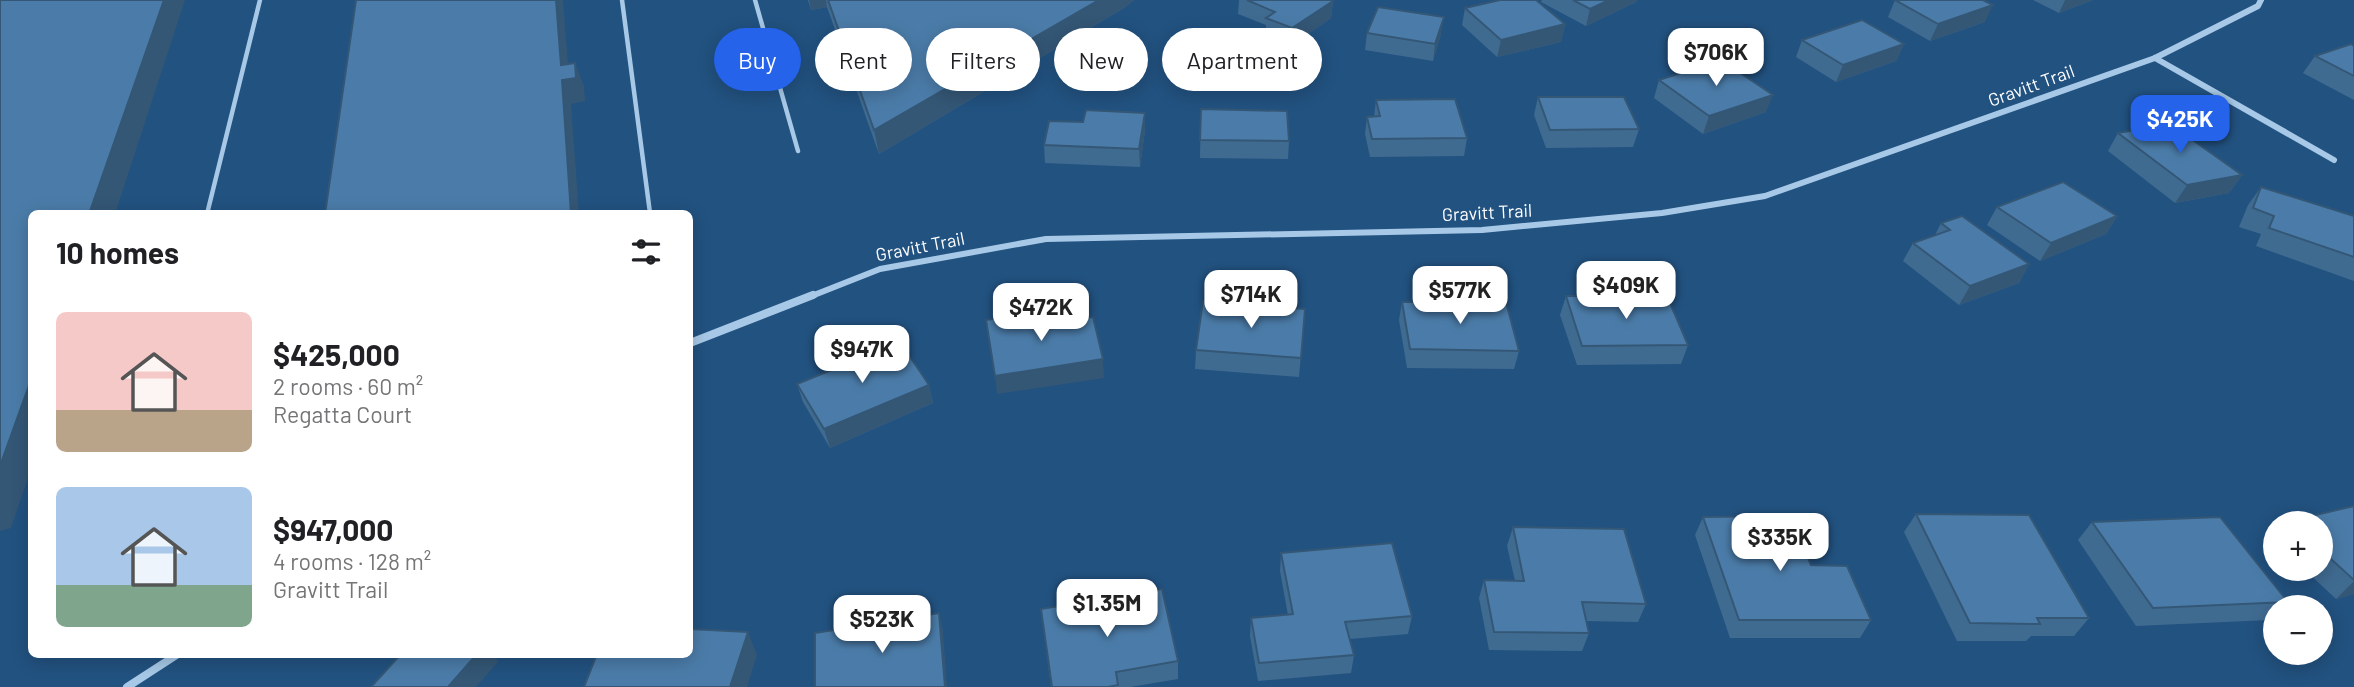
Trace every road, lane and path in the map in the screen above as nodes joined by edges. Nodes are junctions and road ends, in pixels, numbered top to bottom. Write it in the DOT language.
graph roads {
  1 [pos="260,0"];
  2 [pos="622,0"];
  3 [pos="755,0"];
  4 [pos="2262,0"];
  5 [pos="2155,58"];
  6 [pos="798,151"];
  7 [pos="2334,160"];
  8 [pos="208,210"];
  9 [pos="650,210"];
  10 [pos="693,341"];
  11 [pos="172,658"];
  12 [pos="127,687"];
  1 -- 8 [label="lane"];
  2 -- 9 [label="lane"];
  3 -- 6 [label="lane"];
  4 -- 5 [label="street, Gravitt Trail"];
  5 -- 7 [label="street"];
  5 -- 10 [label="street, Gravitt Trail"];
  11 -- 12 [label="street"];
}
